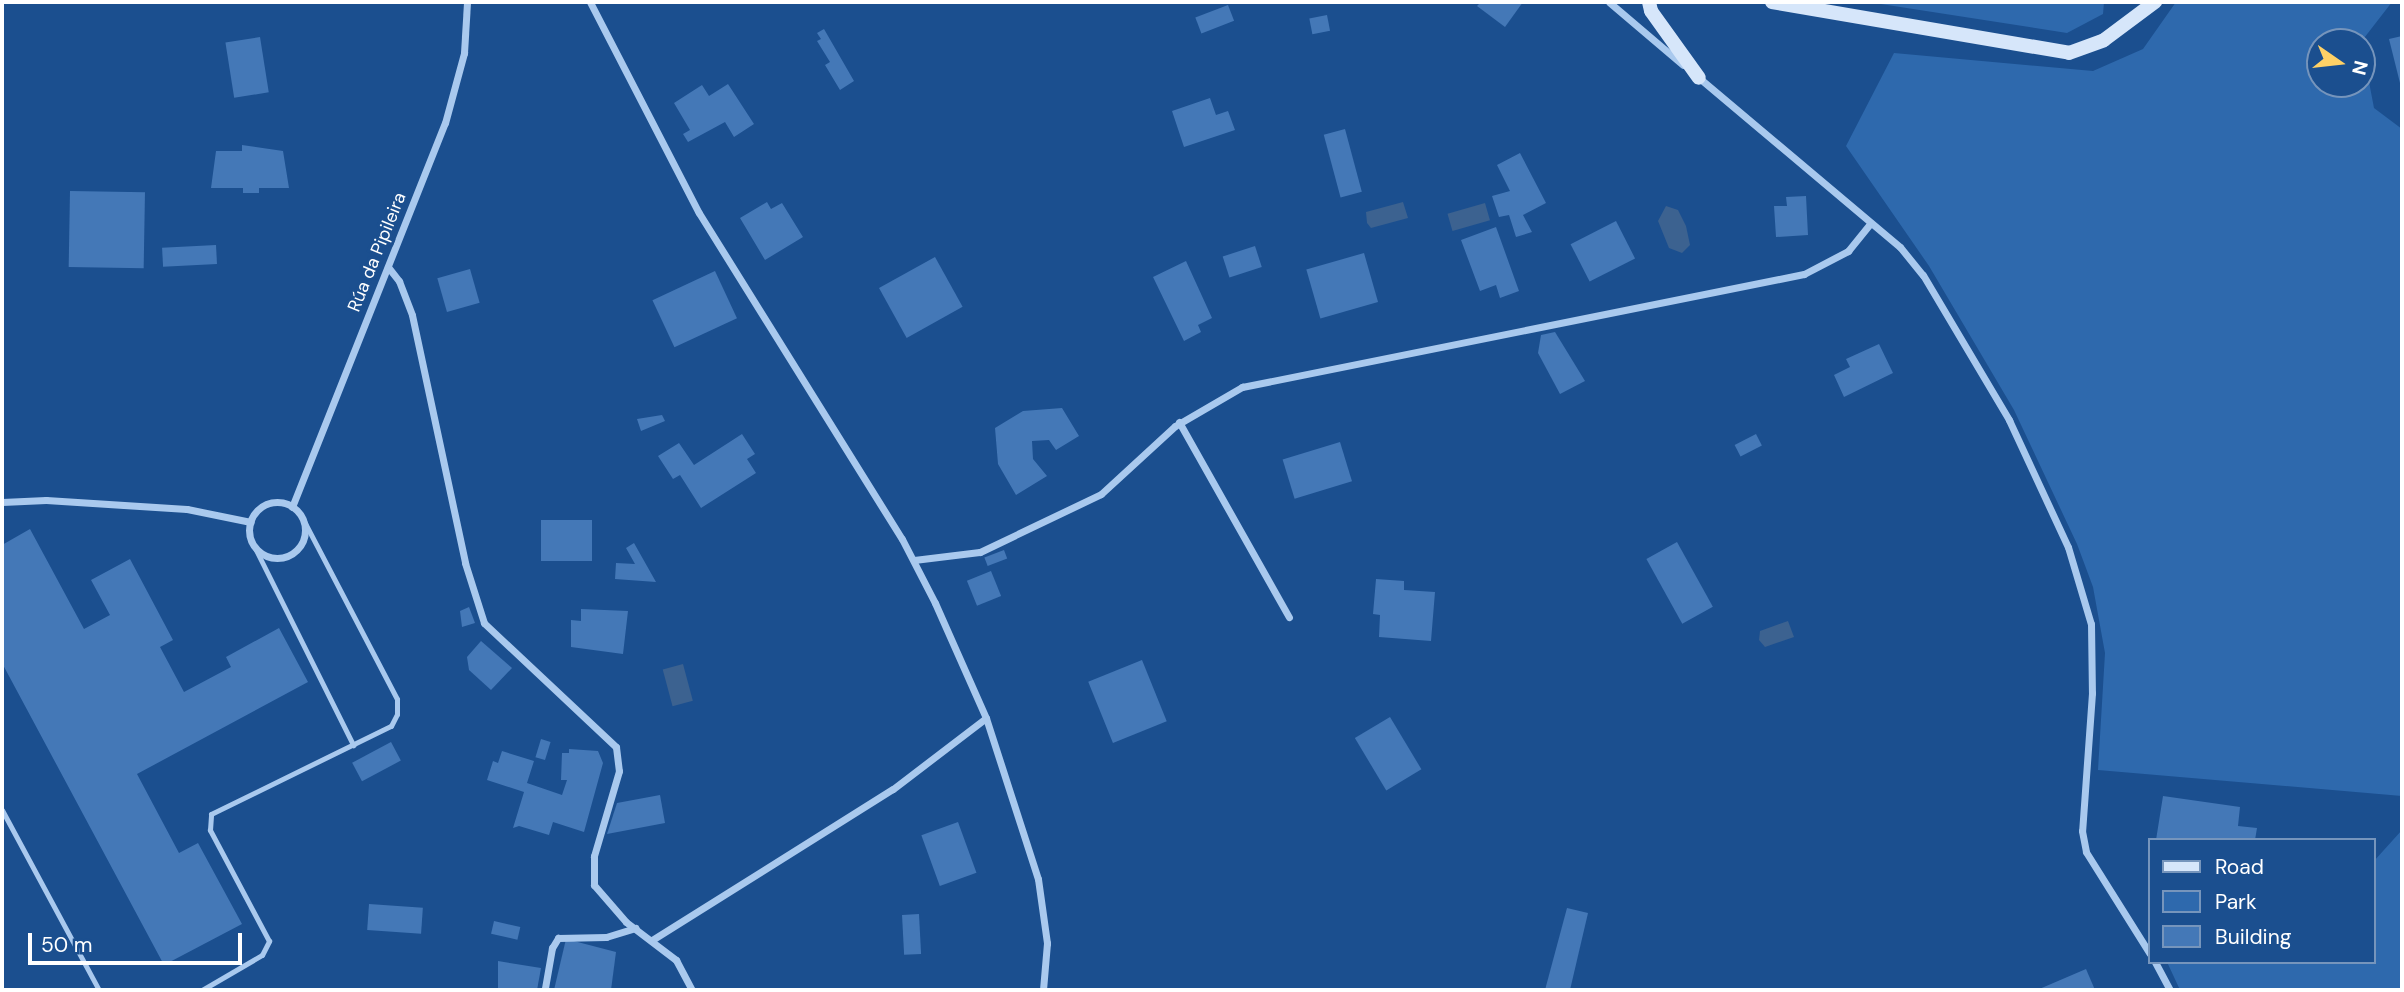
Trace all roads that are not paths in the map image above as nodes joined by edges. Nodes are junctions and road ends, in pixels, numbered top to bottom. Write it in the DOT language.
graph roads {
  1 [pos="467,2"];
  2 [pos="590,2"];
  3 [pos="1609,2"];
  4 [pos="1649,2"];
  5 [pos="1772,2"];
  6 [pos="2155,2"];
  7 [pos="1699,78"];
  8 [pos="1871,223"];
  9 [pos="388,267"];
  10 [pos="1179,422"];
  11 [pos="2,502"];
  12 [pos="292,506"];
  13 [pos="251,522"];
  14 [pos="304,522"];
  15 [pos="253,544"];
  16 [pos="914,560"];
  17 [pos="1289,617"];
  18 [pos="986,718"];
  19 [pos="354,745"];
  20 [pos="2,810"];
  21 [pos="636,928"];
  22 [pos="652,940"];
  23 [pos="2148,951"];
  24 [pos="2156,964"];
  25 [pos="545,988"];
  26 [pos="99,990"];
  27 [pos="202,990"];
  28 [pos="692,990"];
  29 [pos="1043,990"];
  30 [pos="2169,990"];
  1 -- 9 [label="street, Rúa da Pipileira"];
  2 -- 16 [label="street"];
  3 -- 7 [label="street"];
  4 -- 7 [label="street"];
  5 -- 6 [label="street"];
  7 -- 8 [label="street"];
  8 -- 10 [label="street"];
  8 -- 23 [label="street"];
  9 -- 12 [label="street, Rúa da Pipileira"];
  9 -- 21 [label="street"];
  10 -- 16 [label="street"];
  10 -- 17 [label="street"];
  11 -- 13 [label="street"];
  12 -- 13 [label="street"];
  12 -- 14 [label="street"];
  13 -- 15 [label="street"];
  14 -- 15 [label="street"];
  14 -- 19 [label="lane"];
  15 -- 19 [label="lane"];
  16 -- 18 [label="street"];
  18 -- 22 [label="street"];
  18 -- 29 [label="street"];
  19 -- 27 [label="lane"];
  20 -- 26 [label="lane"];
  21 -- 22 [label="street"];
  21 -- 25 [label="street"];
  22 -- 28 [label="street"];
  24 -- 30 [label="street"];
}
